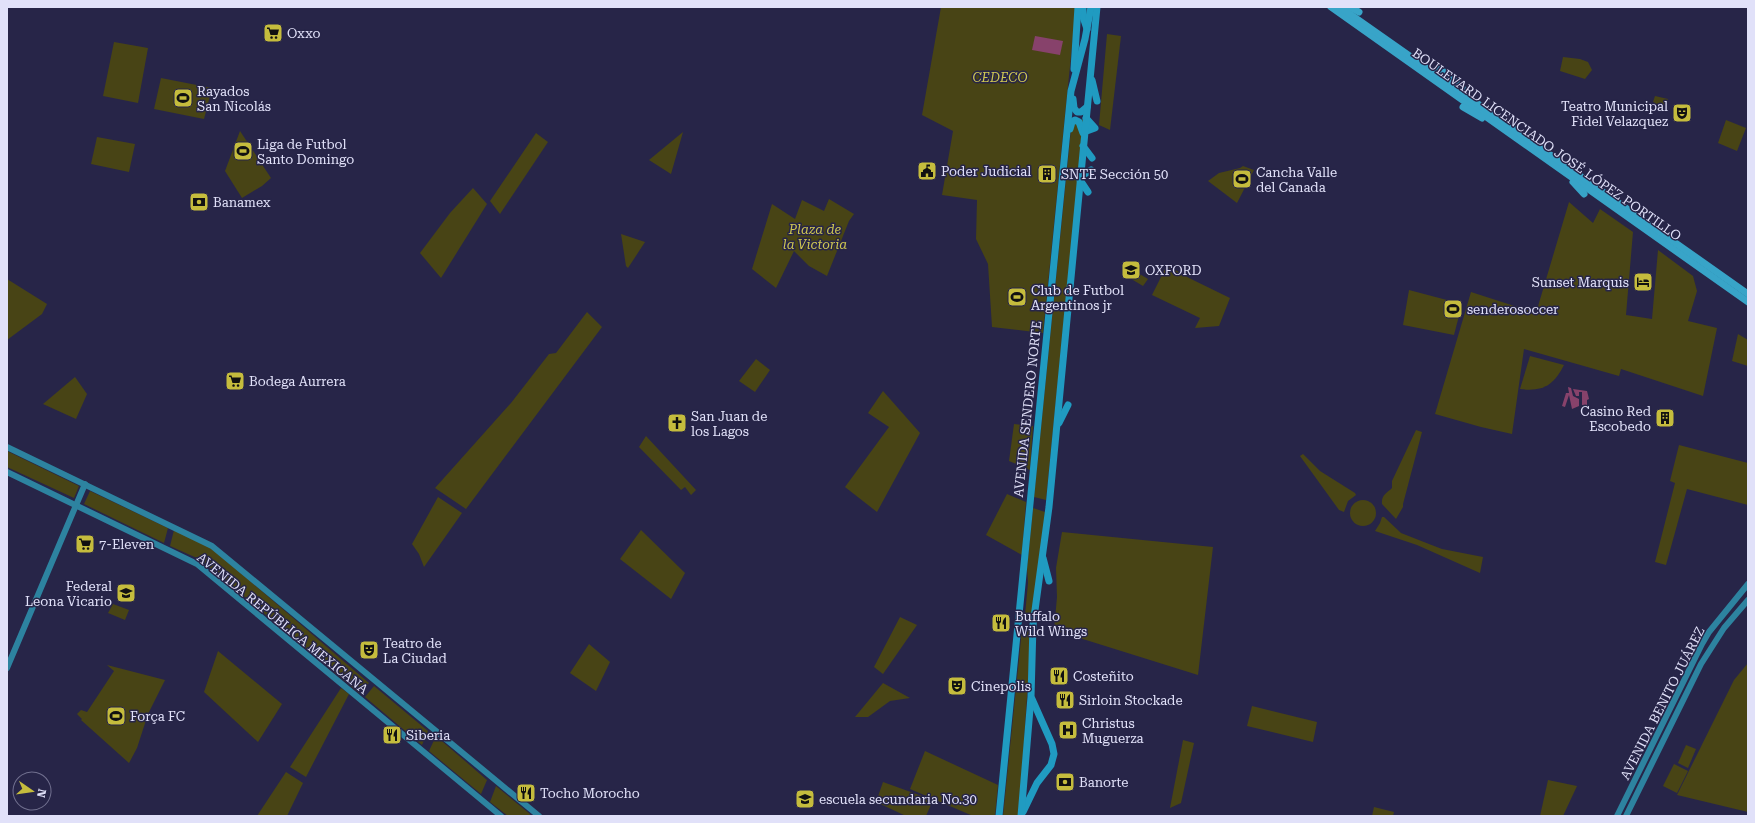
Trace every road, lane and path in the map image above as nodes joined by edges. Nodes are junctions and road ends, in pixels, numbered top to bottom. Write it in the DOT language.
graph roads {
  1 [pos="1096,7"];
  2 [pos="1331,7"];
  3 [pos="1340,7"];
  4 [pos="1350,7"];
  5 [pos="1080,10"];
  6 [pos="1359,12"];
  7 [pos="1087,30"];
  8 [pos="1093,56"];
  9 [pos="1439,68"];
  10 [pos="1091,75"];
  11 [pos="1074,80"];
  12 [pos="1097,101"];
  13 [pos="1481,106"];
  14 [pos="1087,107"];
  15 [pos="1463,107"];
  16 [pos="1500,126"];
  17 [pos="1084,134"];
  18 [pos="1066,141"];
  19 [pos="1083,146"];
  20 [pos="1092,158"];
  21 [pos="1560,169"];
  22 [pos="1090,170"];
  23 [pos="1080,178"];
  24 [pos="1088,192"];
  25 [pos="1584,194"];
  26 [pos="1744,294"];
  27 [pos="1748,302"];
  28 [pos="1068,405"];
  29 [pos="1057,427"];
  30 [pos="7,447"];
  31 [pos="7,472"];
  32 [pos="85,484"];
  33 [pos="76,505"];
  34 [pos="1042,555"];
  35 [pos="1049,582"];
  36 [pos="1748,584"];
  37 [pos="1748,600"];
  38 [pos="1718,622"];
  39 [pos="1724,628"];
  40 [pos="7,668"];
  41 [pos="1031,697"];
  42 [pos="501,816"];
  43 [pos="539,816"];
  44 [pos="999,816"];
  45 [pos="1021,816"];
  46 [pos="1617,816"];
  47 [pos="1626,816"];
  1 -- 7 [label="main road, AVENIDA SENDERO NORTE"];
  1 -- 8 [label="main road, AVENIDA SENDERO NORTE"];
  2 -- 16 [label="highway, BOULEVARD LICENCIADO JOSÉ LÓPEZ PORTILLO"];
  3 -- 13 [label="highway, BOULEVARD LICENCIADO JOSÉ LÓPEZ PORTILLO"];
  4 -- 6 [label="highway"];
  5 -- 7 [label="main road"];
  5 -- 11 [label="main road"];
  7 -- 8 [label="main road"];
  7 -- 11 [label="main road, AVENIDA SENDERO NORTE"];
  8 -- 10 [label="main road, AVENIDA SENDERO NORTE"];
  9 -- 13 [label="highway"];
  10 -- 12 [label="main road"];
  10 -- 14 [label="main road, AVENIDA SENDERO NORTE"];
  11 -- 14 [label="main road"];
  11 -- 18 [label="main road, AVENIDA SENDERO NORTE"];
  13 -- 26 [label="highway, BOULEVARD LICENCIADO JOSÉ LÓPEZ PORTILLO"];
  14 -- 17 [label="main road, AVENIDA SENDERO NORTE"];
  15 -- 16 [label="highway"];
  16 -- 21 [label="highway, BOULEVARD LICENCIADO JOSÉ LÓPEZ PORTILLO"];
  17 -- 18 [label="main road"];
  17 -- 19 [label="main road, AVENIDA SENDERO NORTE"];
  18 -- 44 [label="main road, AVENIDA SENDERO NORTE"];
  19 -- 20 [label="main road"];
  19 -- 23 [label="main road, AVENIDA SENDERO NORTE"];
  21 -- 25 [label="highway"];
  21 -- 26 [label="highway, BOULEVARD LICENCIADO JOSÉ LÓPEZ PORTILLO"];
  22 -- 23 [label="main road"];
  23 -- 24 [label="main road"];
  23 -- 29 [label="main road, AVENIDA SENDERO NORTE"];
  26 -- 27 [label="highway, BOULEVARD LICENCIADO JOSÉ LÓPEZ PORTILLO"];
  28 -- 29 [label="main road"];
  29 -- 34 [label="main road, AVENIDA SENDERO NORTE"];
  30 -- 32 [label="main road, AVENIDA REPÚBLICA MEXICANA"];
  31 -- 33 [label="main road, AVENIDA REPÚBLICA MEXICANA"];
  32 -- 33 [label="main road"];
  32 -- 43 [label="main road, AVENIDA REPÚBLICA MEXICANA"];
  33 -- 40 [label="main road"];
  33 -- 42 [label="main road, AVENIDA REPÚBLICA MEXICANA"];
  34 -- 35 [label="main road"];
  34 -- 41 [label="main road, AVENIDA SENDERO NORTE"];
  36 -- 38 [label="main road, AVENIDA BENITO JUÁREZ"];
  37 -- 39 [label="main road, AVENIDA BENITO JUÁREZ"];
  38 -- 39 [label="main road"];
  38 -- 46 [label="main road, AVENIDA BENITO JUÁREZ"];
  39 -- 47 [label="main road, AVENIDA BENITO JUÁREZ"];
  41 -- 45 [label="main road, AVENIDA SENDERO NORTE"];
  41 -- 45 [label="main road"];
}
